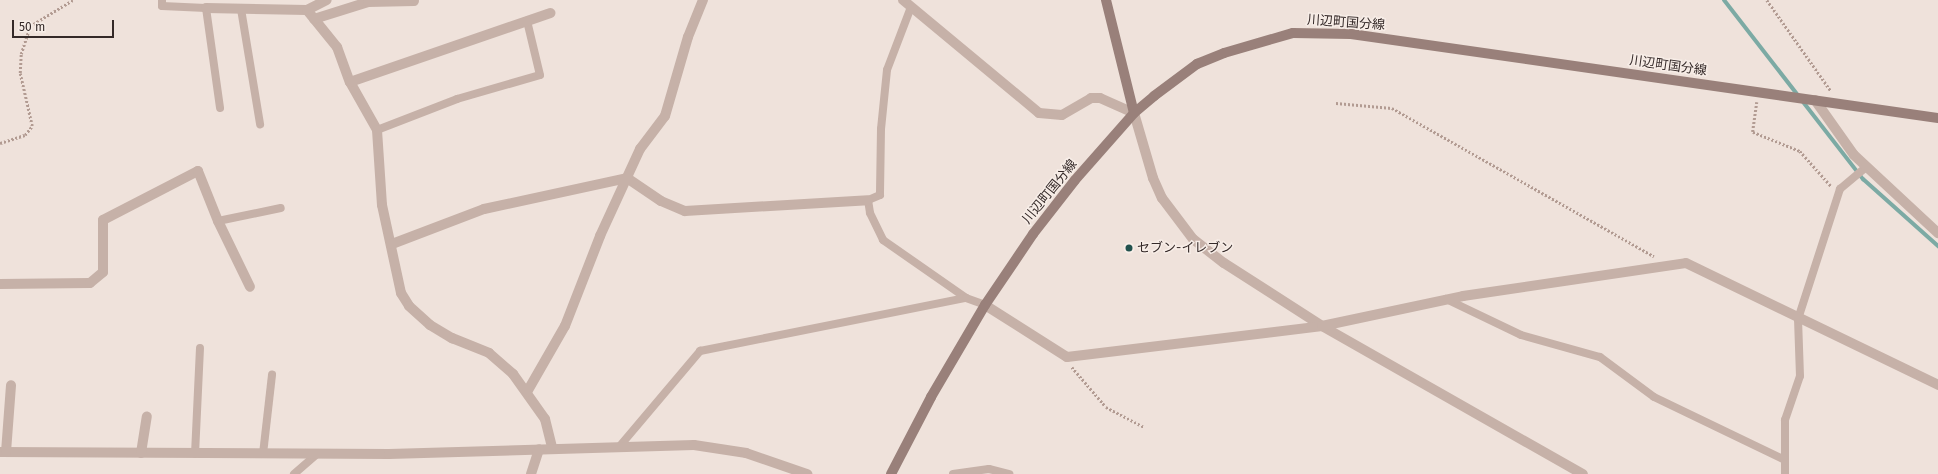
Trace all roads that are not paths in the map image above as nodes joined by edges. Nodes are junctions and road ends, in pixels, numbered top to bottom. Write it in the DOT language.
graph roads {
  1 [pos="162,0"];
  2 [pos="327,0"];
  3 [pos="703,0"];
  4 [pos="903,0"];
  5 [pos="1106,0"];
  6 [pos="414,1"];
  7 [pos="911,7"];
  8 [pos="206,8"];
  9 [pos="241,9"];
  10 [pos="307,10"];
  11 [pos="550,13"];
  12 [pos="314,19"];
  13 [pos="527,21"];
  14 [pos="350,82"];
  15 [pos="1815,100"];
  16 [pos="220,108"];
  17 [pos="1134,113"];
  18 [pos="1938,118"];
  19 [pos="260,124"];
  20 [pos="377,130"];
  21 [pos="1866,167"];
  22 [pos="627,178"];
  23 [pos="868,200"];
  24 [pos="281,208"];
  25 [pos="218,221"];
  26 [pos="1938,233"];
  27 [pos="392,244"];
  28 [pos="0,284"];
  29 [pos="250,287"];
  30 [pos="966,298"];
  31 [pos="1446,299"];
  32 [pos="985,305"];
  33 [pos="1798,319"];
  34 [pos="1322,326"];
  35 [pos="200,348"];
  36 [pos="272,375"];
  37 [pos="11,385"];
  38 [pos="1938,385"];
  39 [pos="527,392"];
  40 [pos="147,416"];
  41 [pos="620,447"];
  42 [pos="552,448"];
  43 [pos="539,449"];
  44 [pos="3,452"];
  45 [pos="141,453"];
  46 [pos="195,454"];
  47 [pos="263,454"];
  48 [pos="316,455"];
  49 [pos="1785,460"];
  50 [pos="294,474"];
  51 [pos="531,474"];
  52 [pos="807,474"];
  53 [pos="891,474"];
  54 [pos="953,474"];
  55 [pos="1009,474"];
  56 [pos="1583,474"];
  57 [pos="1785,474"];
  1 -- 8 [label="lane"];
  2 -- 10 [label="street"];
  3 -- 22 [label="street"];
  4 -- 7 [label="street"];
  5 -- 17 [label="street"];
  6 -- 12 [label="street"];
  7 -- 17 [label="street"];
  7 -- 23 [label="lane"];
  8 -- 9 [label="street"];
  8 -- 16 [label="lane"];
  9 -- 10 [label="street"];
  9 -- 19 [label="lane"];
  10 -- 12 [label="street"];
  11 -- 13 [label="street"];
  12 -- 14 [label="street"];
  13 -- 14 [label="street"];
  13 -- 20 [label="lane"];
  14 -- 20 [label="street"];
  15 -- 17 [label="street, 川辺町国分線"];
  15 -- 18 [label="street, 川辺町国分線"];
  15 -- 21 [label="street"];
  17 -- 32 [label="street, 川辺町国分線"];
  17 -- 34 [label="street"];
  20 -- 27 [label="street"];
  21 -- 26 [label="street"];
  21 -- 33 [label="lane"];
  22 -- 23 [label="street"];
  22 -- 27 [label="street"];
  22 -- 39 [label="street"];
  23 -- 30 [label="lane"];
  24 -- 25 [label="lane"];
  25 -- 28 [label="street"];
  25 -- 29 [label="street"];
  27 -- 39 [label="street"];
  30 -- 32 [label="lane"];
  30 -- 41 [label="lane"];
  31 -- 33 [label="street"];
  31 -- 34 [label="street"];
  31 -- 49 [label="lane"];
  32 -- 34 [label="street"];
  32 -- 53 [label="street, 川辺町国分線"];
  33 -- 38 [label="street"];
  33 -- 49 [label="lane"];
  34 -- 56 [label="street"];
  35 -- 46 [label="lane"];
  36 -- 47 [label="lane"];
  37 -- 44 [label="street"];
  39 -- 42 [label="street"];
  40 -- 45 [label="street"];
  41 -- 42 [label="street"];
  41 -- 52 [label="street"];
  42 -- 43 [label="street"];
  43 -- 48 [label="street"];
  43 -- 51 [label="street"];
  44 -- 45 [label="street"];
  45 -- 46 [label="street"];
  46 -- 47 [label="street"];
  47 -- 48 [label="street"];
  48 -- 50 [label="lane"];
  49 -- 57 [label="lane"];
  54 -- 55 [label="lane"];
}
